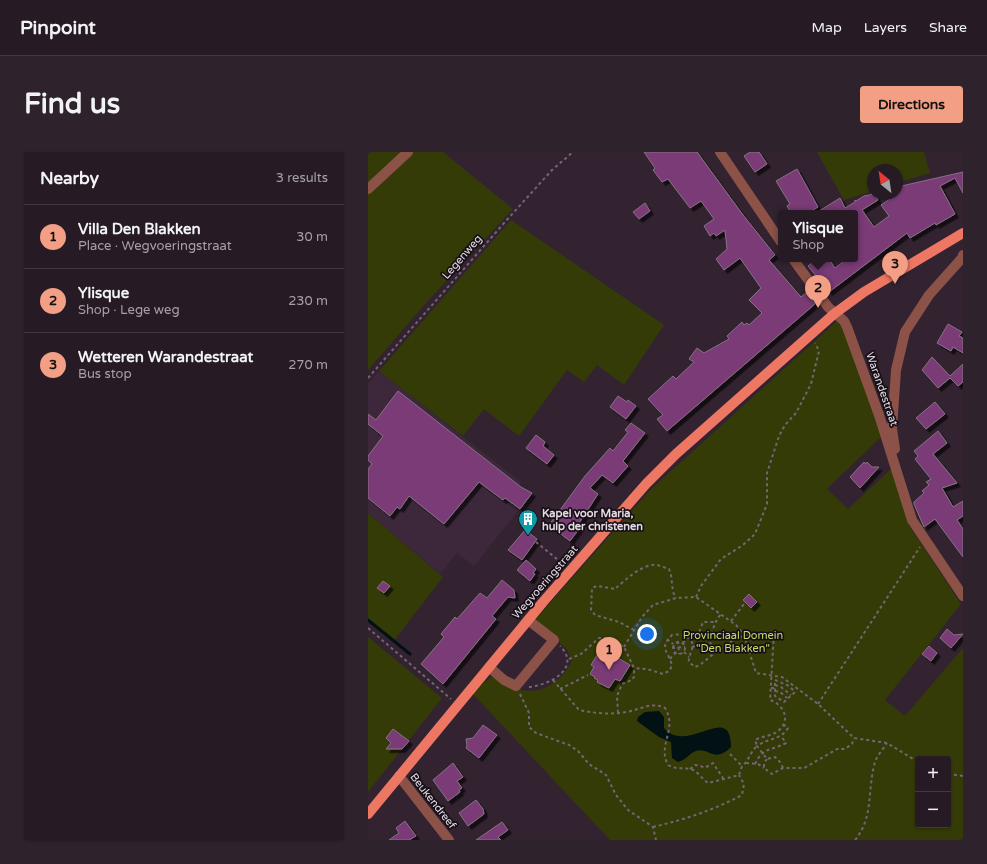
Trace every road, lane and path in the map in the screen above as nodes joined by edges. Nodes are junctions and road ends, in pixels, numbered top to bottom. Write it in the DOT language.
graph roads {
  1 [pos="408,152"];
  2 [pos="573,152"];
  3 [pos="720,152"];
  4 [pos="368,189"];
  5 [pos="963,233"];
  6 [pos="778,238"];
  7 [pos="963,255"];
  8 [pos="795,262"];
  9 [pos="834,314"];
  10 [pos="810,334"];
  11 [pos="368,378"];
  12 [pos="898,477"];
  13 [pos="924,540"];
  14 [pos="536,542"];
  15 [pos="557,559"];
  16 [pos="963,596"];
  17 [pos="696,597"];
  18 [pos="676,598"];
  19 [pos="744,604"];
  20 [pos="721,614"];
  21 [pos="528,620"];
  22 [pos="731,621"];
  23 [pos="714,622"];
  24 [pos="368,628"];
  25 [pos="634,630"];
  26 [pos="744,635"];
  27 [pos="689,638"];
  28 [pos="667,639"];
  29 [pos="554,640"];
  30 [pos="678,641"];
  31 [pos="683,643"];
  32 [pos="673,644"];
  33 [pos="711,645"];
  34 [pos="624,647"];
  35 [pos="685,647"];
  36 [pos="692,647"];
  37 [pos="672,648"];
  38 [pos="678,648"];
  39 [pos="718,650"];
  40 [pos="684,652"];
  41 [pos="675,653"];
  42 [pos="679,654"];
  43 [pos="689,657"];
  44 [pos="569,659"];
  45 [pos="670,659"];
  46 [pos="489,667"];
  47 [pos="634,668"];
  48 [pos="588,675"];
  49 [pos="772,676"];
  50 [pos="553,680"];
  51 [pos="516,686"];
  52 [pos="560,688"];
  53 [pos="771,688"];
  54 [pos="775,688"];
  55 [pos="791,695"];
  56 [pos="788,698"];
  57 [pos="818,704"];
  58 [pos="457,705"];
  59 [pos="618,713"];
  60 [pos="783,724"];
  61 [pos="781,736"];
  62 [pos="854,738"];
  63 [pos="887,743"];
  64 [pos="757,746"];
  65 [pos="763,752"];
  66 [pos="730,754"];
  67 [pos="767,759"];
  68 [pos="915,760"];
  69 [pos="746,763"];
  70 [pos="755,764"];
  71 [pos="742,766"];
  72 [pos="764,768"];
  73 [pos="783,768"];
  74 [pos="690,769"];
  75 [pos="951,774"];
  76 [pos="739,775"];
  77 [pos="399,776"];
  78 [pos="963,776"];
  79 [pos="723,778"];
  80 [pos="368,814"];
  81 [pos="653,828"];
  82 [pos="449,840"];
  83 [pos="656,840"];
  84 [pos="855,840"];
  1 -- 4 [label="street"];
  2 -- 11 [label="path, Legenweg"];
  3 -- 6 [label="street"];
  5 -- 9 [label="main road, Wegvoeringstraat"];
  7 -- 12 [label="street, Warandestraat"];
  8 -- 9 [label="street, Warandestraat"];
  9 -- 10 [label="main road, Wegvoeringstraat"];
  9 -- 12 [label="street, Warandestraat"];
  10 -- 17 [label="path"];
  10 -- 21 [label="main road, Wegvoeringstraat"];
  12 -- 13 [label="street, Warandestraat"];
  13 -- 16 [label="street, Warandestraat"];
  13 -- 57 [label="path"];
  14 -- 15 [label="path"];
  17 -- 18 [label="path"];
  17 -- 20 [label="path"];
  18 -- 25 [label="path"];
  18 -- 25 [label="path"];
  19 -- 22 [label="path"];
  20 -- 22 [label="path"];
  20 -- 23 [label="path"];
  21 -- 29 [label="street"];
  21 -- 46 [label="main road, Wegvoeringstraat"];
  22 -- 26 [label="path"];
  23 -- 27 [label="path"];
  23 -- 33 [label="path"];
  24 -- 58 [label="path"];
  25 -- 34 [label="path"];
  26 -- 39 [label="path"];
  26 -- 49 [label="path"];
  26 -- 49 [label="path"];
  27 -- 28 [label="path"];
  27 -- 31 [label="path"];
  27 -- 36 [label="path"];
  28 -- 32 [label="path"];
  28 -- 45 [label="path"];
  29 -- 44 [label="path"];
  29 -- 51 [label="street"];
  30 -- 31 [label="path"];
  30 -- 32 [label="path"];
  30 -- 38 [label="path"];
  31 -- 35 [label="path"];
  32 -- 37 [label="path"];
  33 -- 36 [label="path"];
  33 -- 39 [label="path"];
  34 -- 44 [label="path"];
  34 -- 47 [label="path"];
  35 -- 38 [label="path"];
  35 -- 40 [label="path"];
  36 -- 43 [label="path"];
  37 -- 38 [label="path"];
  37 -- 41 [label="path"];
  38 -- 42 [label="path"];
  39 -- 43 [label="path"];
  40 -- 42 [label="path"];
  40 -- 43 [label="path"];
  41 -- 42 [label="path"];
  41 -- 45 [label="path"];
  44 -- 50 [label="path"];
  45 -- 47 [label="path"];
  46 -- 51 [label="street"];
  46 -- 58 [label="main road, Wegvoeringstraat"];
  47 -- 59 [label="path"];
  48 -- 52 [label="path"];
  49 -- 53 [label="path"];
  49 -- 57 [label="path"];
  50 -- 51 [label="path"];
  50 -- 52 [label="path"];
  51 -- 81 [label="path"];
  52 -- 59 [label="path"];
  53 -- 54 [label="path"];
  53 -- 60 [label="path"];
  54 -- 55 [label="path"];
  54 -- 55 [label="path"];
  54 -- 56 [label="path"];
  54 -- 56 [label="path"];
  55 -- 56 [label="path"];
  57 -- 62 [label="path"];
  58 -- 77 [label="main road, Wegvoeringstraat"];
  59 -- 74 [label="path"];
  60 -- 61 [label="path"];
  60 -- 64 [label="path"];
  61 -- 64 [label="path"];
  61 -- 65 [label="path"];
  62 -- 63 [label="path"];
  62 -- 73 [label="path"];
  63 -- 68 [label="path"];
  63 -- 84 [label="path"];
  64 -- 65 [label="path"];
  64 -- 69 [label="path"];
  65 -- 67 [label="path"];
  65 -- 70 [label="path"];
  66 -- 71 [label="path"];
  67 -- 72 [label="path"];
  67 -- 73 [label="path"];
  69 -- 70 [label="path"];
  69 -- 71 [label="path"];
  70 -- 72 [label="path"];
  71 -- 76 [label="path"];
  72 -- 73 [label="path"];
  74 -- 79 [label="path"];
  74 -- 79 [label="path"];
  75 -- 78 [label="path"];
  76 -- 79 [label="path"];
  76 -- 81 [label="path"];
  77 -- 80 [label="main road, Wegvoeringstraat"];
  77 -- 82 [label="street, Beukendreef"];
  81 -- 83 [label="path"];
}
